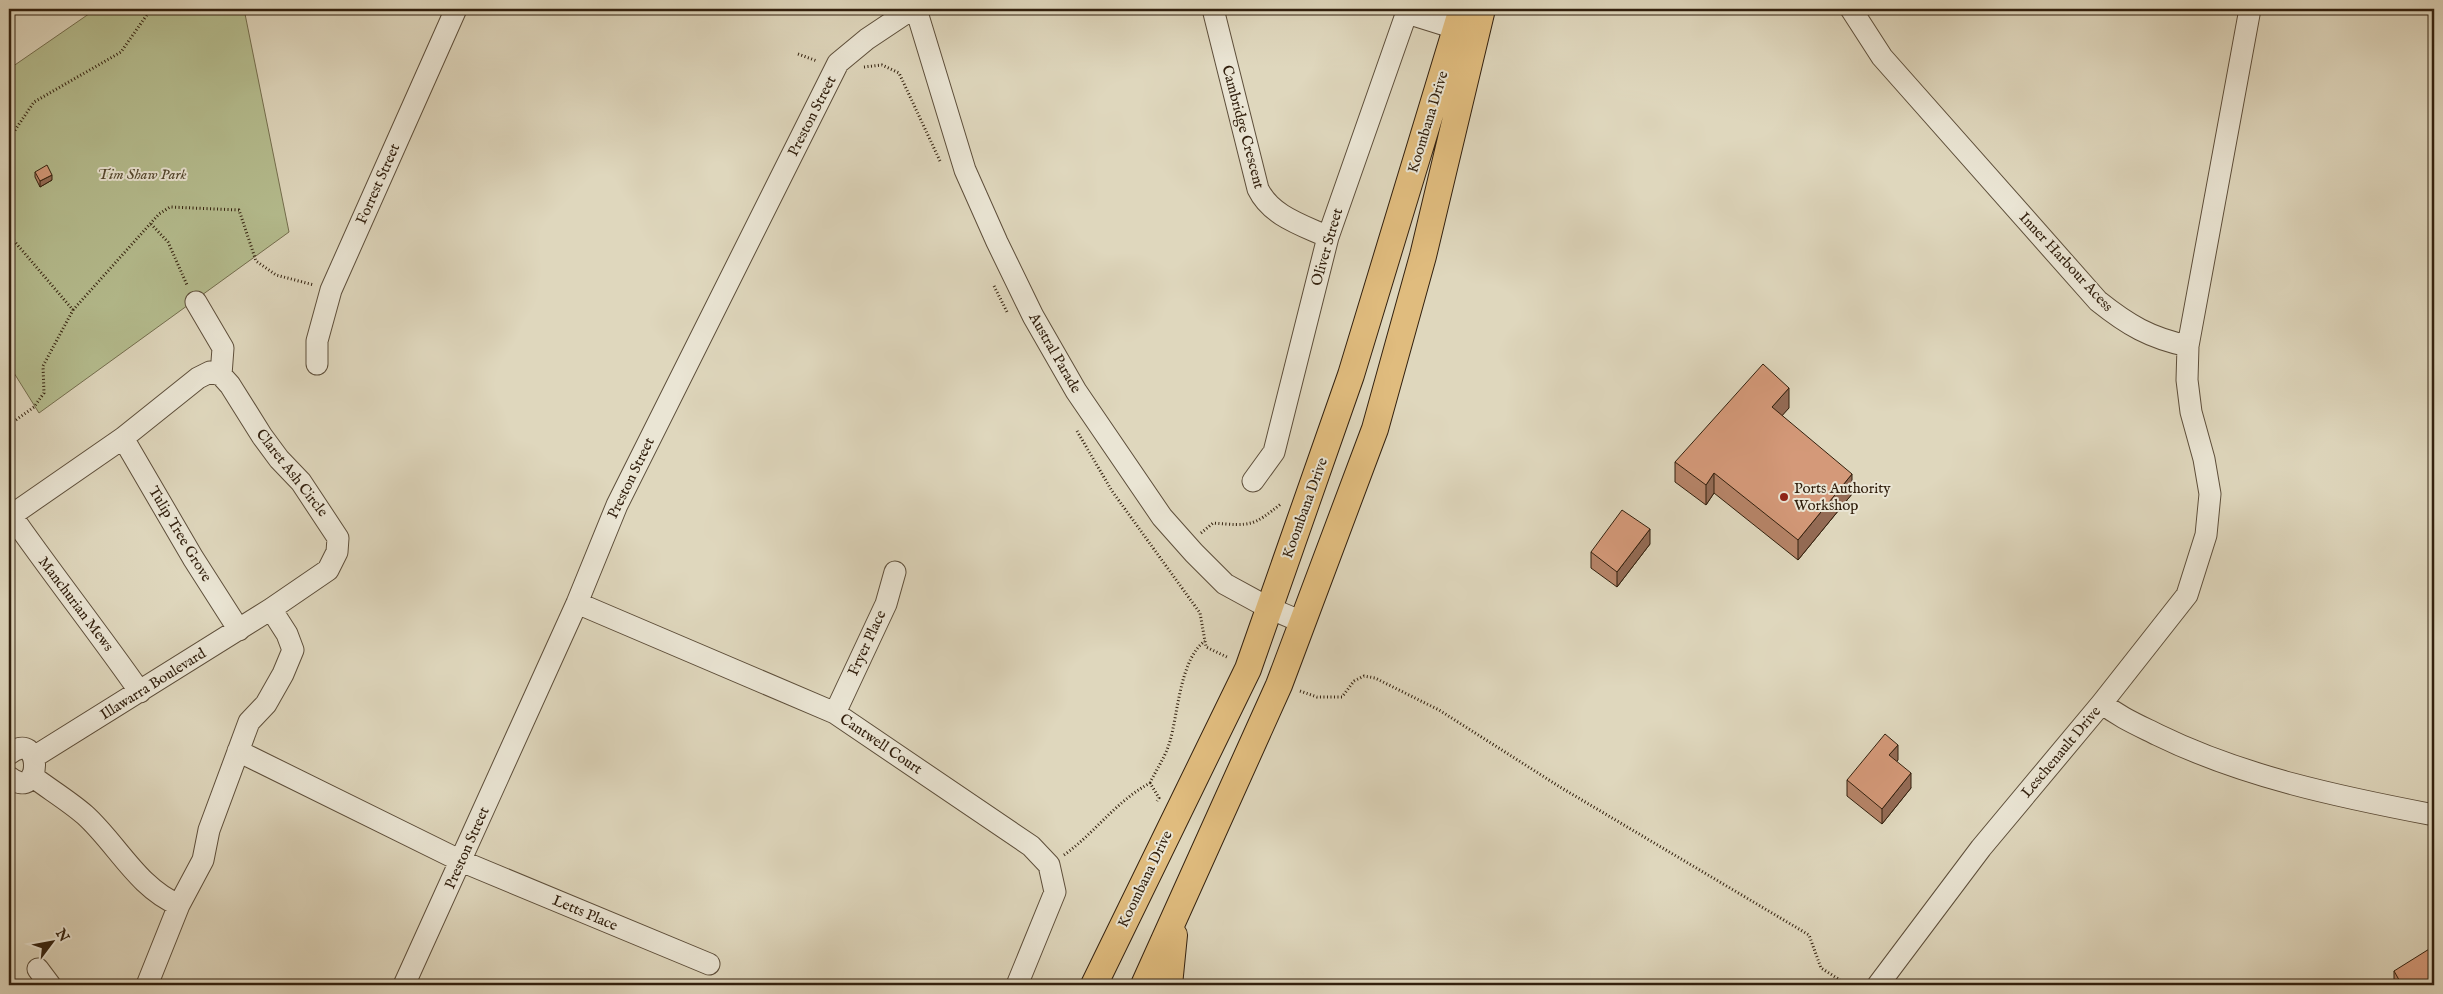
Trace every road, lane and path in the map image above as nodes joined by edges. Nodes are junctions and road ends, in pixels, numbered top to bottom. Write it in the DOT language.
graph roads {
  1 [pos="151,9"];
  2 [pos="456,9"];
  3 [pos="912,9"];
  4 [pos="916,9"];
  5 [pos="1213,9"];
  6 [pos="1482,9"];
  7 [pos="1851,9"];
  8 [pos="2250,9"];
  9 [pos="1407,11"];
  10 [pos="1465,24"];
  11 [pos="9,139"];
  12 [pos="151,224"];
  13 [pos="9,235"];
  14 [pos="1328,237"];
  15 [pos="331,290"];
  16 [pos="196,302"];
  17 [pos="72,310"];
  18 [pos="2188,346"];
  19 [pos="317,364"];
  20 [pos="220,375"];
  21 [pos="9,425"];
  22 [pos="123,438"];
  23 [pos="1253,481"];
  24 [pos="1284,502"];
  25 [pos="10,516"];
  26 [pos="1187,545"];
  27 [pos="1165,564"];
  28 [pos="895,572"];
  29 [pos="577,603"];
  30 [pos="1269,608"];
  31 [pos="271,609"];
  32 [pos="1302,622"];
  33 [pos="239,630"];
  34 [pos="1205,641"];
  35 [pos="140,692"];
  36 [pos="2102,703"];
  37 [pos="835,713"];
  38 [pos="10,750"];
  39 [pos="238,751"];
  40 [pos="33,767"];
  41 [pos="9,777"];
  42 [pos="1150,783"];
  43 [pos="1154,807"];
  44 [pos="2434,814"];
  45 [pos="461,861"];
  46 [pos="1049,865"];
  47 [pos="179,905"];
  48 [pos="1177,912"];
  49 [pos="708,964"];
  50 [pos="147,985"];
  51 [pos="404,985"];
  52 [pos="1017,985"];
  53 [pos="1094,985"];
  54 [pos="1144,985"];
  55 [pos="1169,985"];
  56 [pos="1879,985"];
  1 -- 11 [label="path"];
  2 -- 15 [label="street, Forrest Street"];
  3 -- 29 [label="street, Preston Street"];
  4 -- 26 [label="street, Austral Parade"];
  5 -- 14 [label="street, Cambridge Crescent"];
  6 -- 10 [label="main road, Koombana Drive"];
  7 -- 18 [label="street, Inner Harbour Acess"];
  8 -- 18 [label="street"];
  9 -- 10 [label="street, Oliver Street"];
  9 -- 14 [label="street, Oliver Street"];
  10 -- 30 [label="main road, Koombana Drive"];
  10 -- 32 [label="main road, Koombana Drive"];
  12 -- 15 [label="path"];
  12 -- 16 [label="path"];
  12 -- 17 [label="path"];
  13 -- 17 [label="path"];
  14 -- 23 [label="street, Oliver Street"];
  15 -- 19 [label="street, Forrest Street"];
  16 -- 20 [label="street"];
  17 -- 21 [label="path"];
  18 -- 36 [label="street"];
  20 -- 22 [label="street"];
  20 -- 31 [label="street, Claret Ash Circle"];
  22 -- 25 [label="street"];
  22 -- 33 [label="street, Tulip Tree Grove"];
  24 -- 26 [label="path"];
  25 -- 35 [label="street, Manchurian Mews"];
  26 -- 27 [label="path"];
  26 -- 30 [label="street, Austral Parade"];
  28 -- 37 [label="street, Fryer Place"];
  29 -- 37 [label="street, Cantwell Court"];
  29 -- 45 [label="street, Preston Street"];
  30 -- 32 [label="street, Austral Parade"];
  30 -- 53 [label="main road, Koombana Drive"];
  31 -- 33 [label="street, Illawarra Boulevard"];
  31 -- 39 [label="street"];
  32 -- 48 [label="main road, Koombana Drive"];
  33 -- 35 [label="street, Illawarra Boulevard"];
  34 -- 42 [label="path"];
  35 -- 40 [label="street, Illawarra Boulevard"];
  36 -- 44 [label="street, Leschenault Drive"];
  36 -- 56 [label="street, Leschenault Drive"];
  37 -- 46 [label="street, Cantwell Court"];
  38 -- 40 [label="street"];
  39 -- 45 [label="street, Letts Place"];
  39 -- 47 [label="street"];
  40 -- 41 [label="street"];
  40 -- 47 [label="street"];
  42 -- 43 [label="path"];
  42 -- 46 [label="path"];
  45 -- 49 [label="street, Letts Place"];
  45 -- 51 [label="street, Preston Street"];
  46 -- 52 [label="street"];
  47 -- 50 [label="street"];
  48 -- 54 [label="main road, Koombana Drive"];
  48 -- 55 [label="main road"];
}
